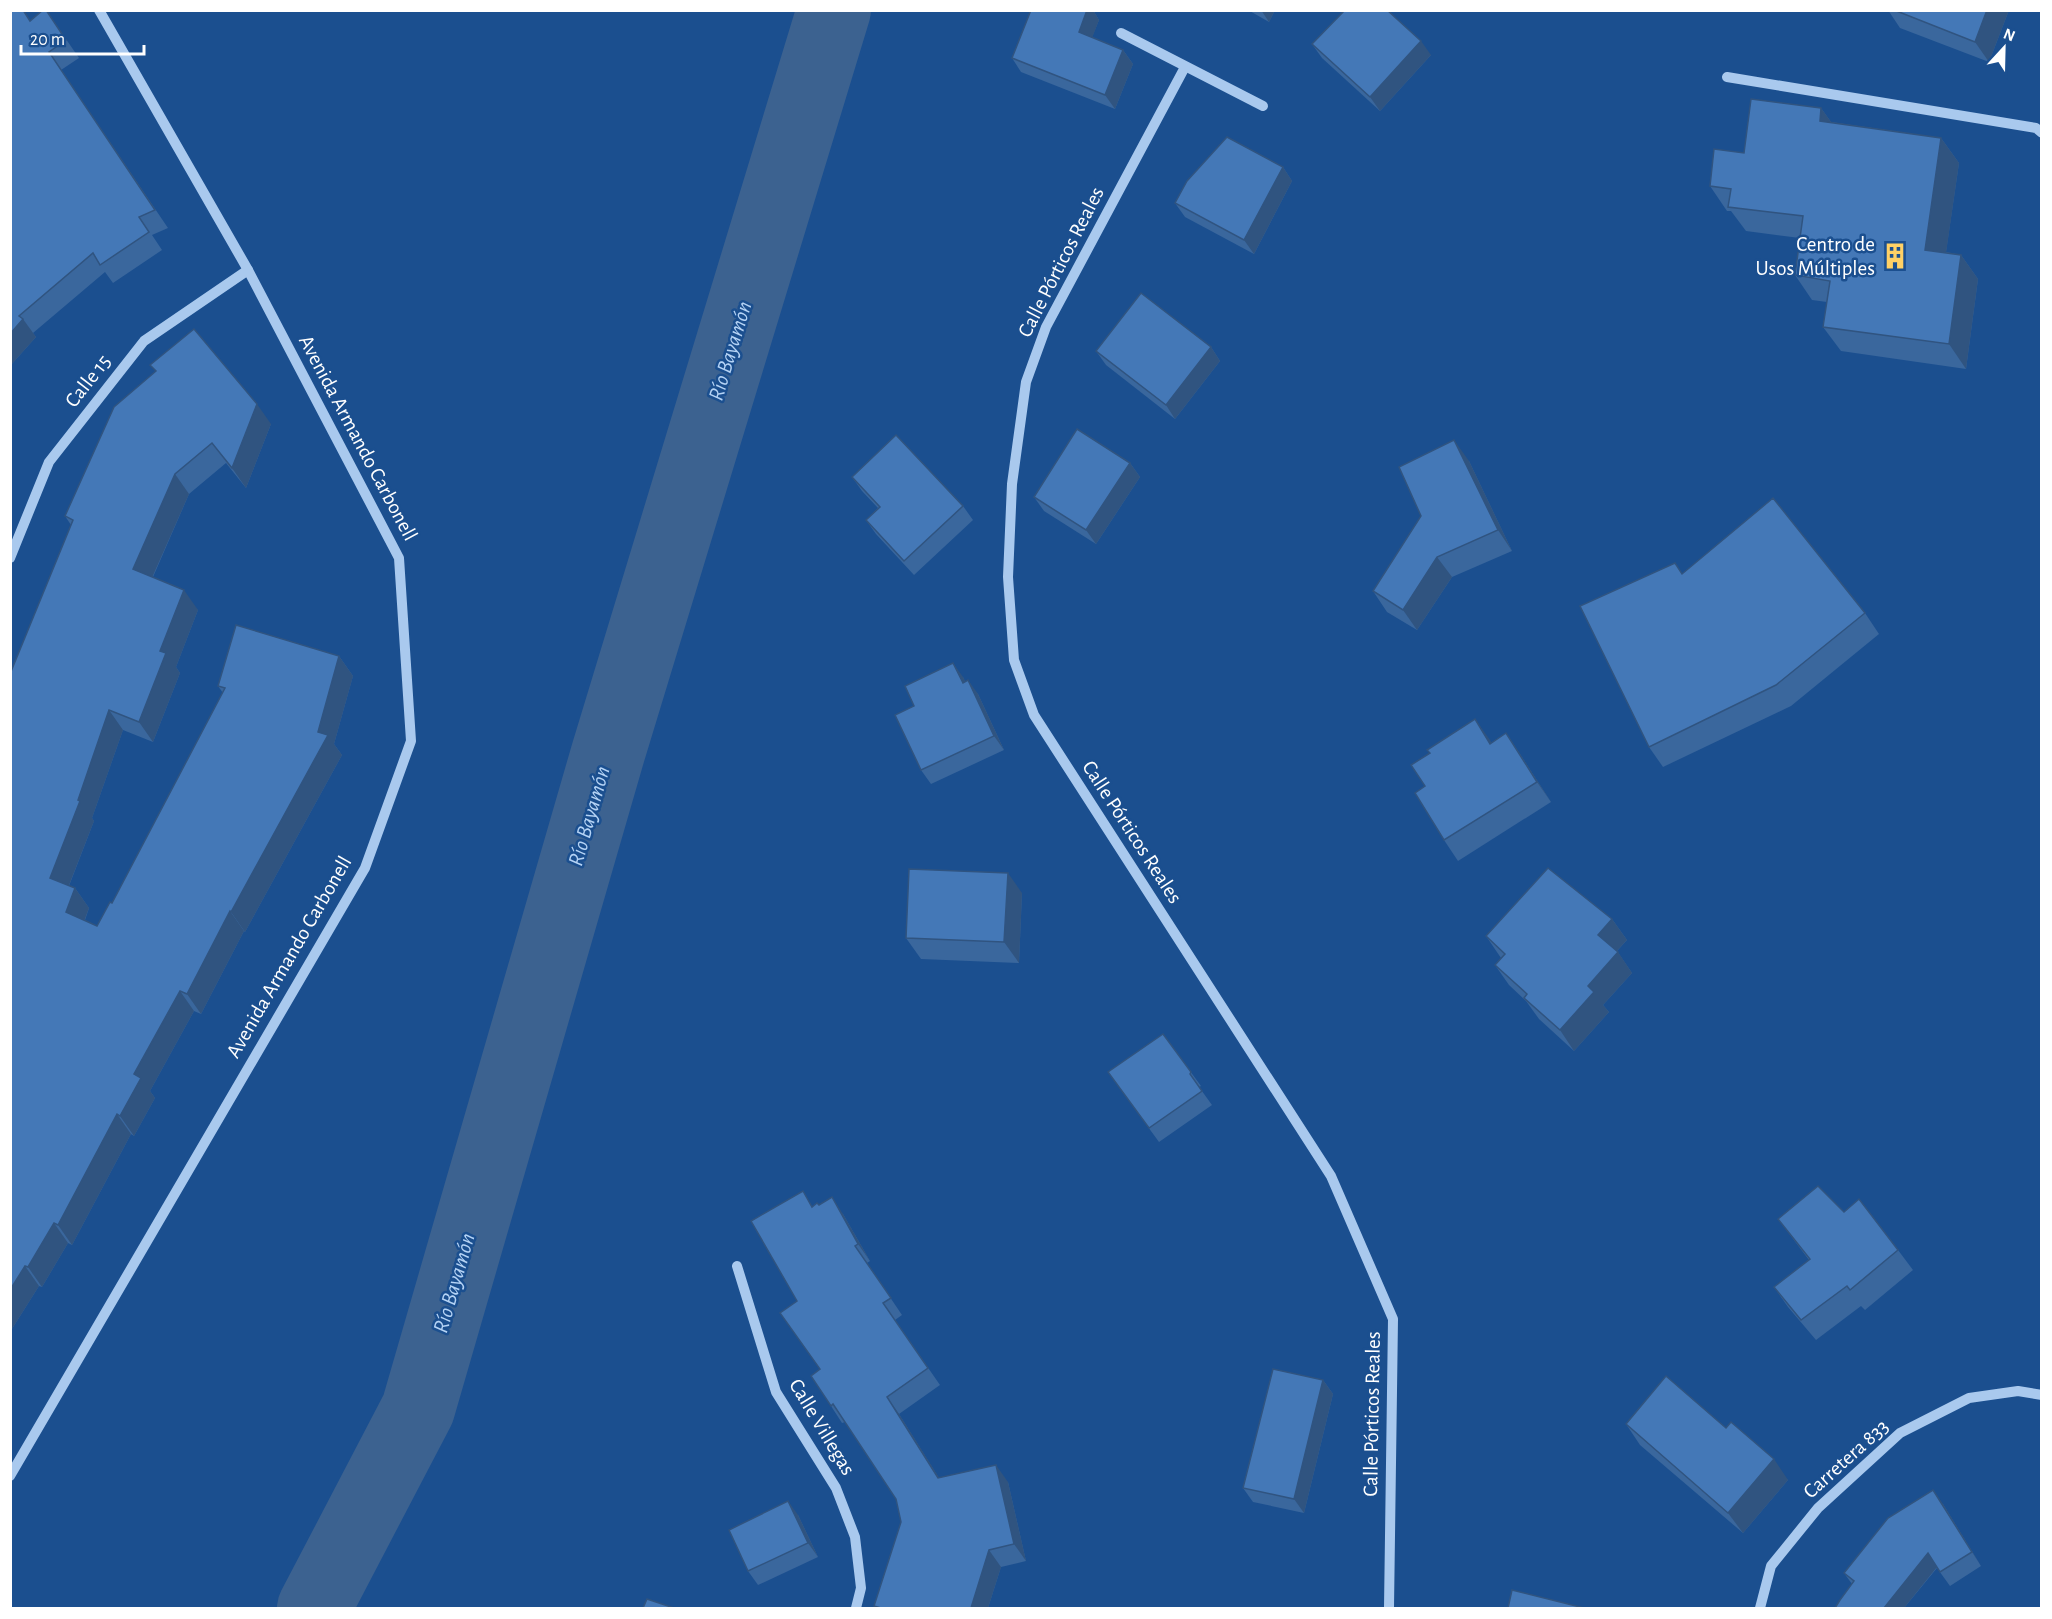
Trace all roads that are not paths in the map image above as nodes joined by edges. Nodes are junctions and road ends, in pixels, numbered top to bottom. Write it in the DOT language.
graph roads {
  1 [pos="99,10"];
  2 [pos="1121,33"];
  3 [pos="1185,67"];
  4 [pos="1727,76"];
  5 [pos="1263,106"];
  6 [pos="2042,133"];
  7 [pos="248,270"];
  8 [pos="10,558"];
  9 [pos="737,1266"];
  10 [pos="2042,1395"];
  11 [pos="10,1476"];
  12 [pos="856,1608"];
  13 [pos="1389,1608"];
  14 [pos="1760,1608"];
  1 -- 7 [label="street, Avenida Armando Carbonell"];
  2 -- 3 [label="street"];
  3 -- 5 [label="street"];
  3 -- 13 [label="street, Calle Pórticos Reales"];
  4 -- 6 [label="street"];
  7 -- 8 [label="street, Calle 15"];
  7 -- 11 [label="street, Avenida Armando Carbonell"];
  9 -- 12 [label="street, Calle Villegas"];
  10 -- 14 [label="street, Carretera 833"];
}
